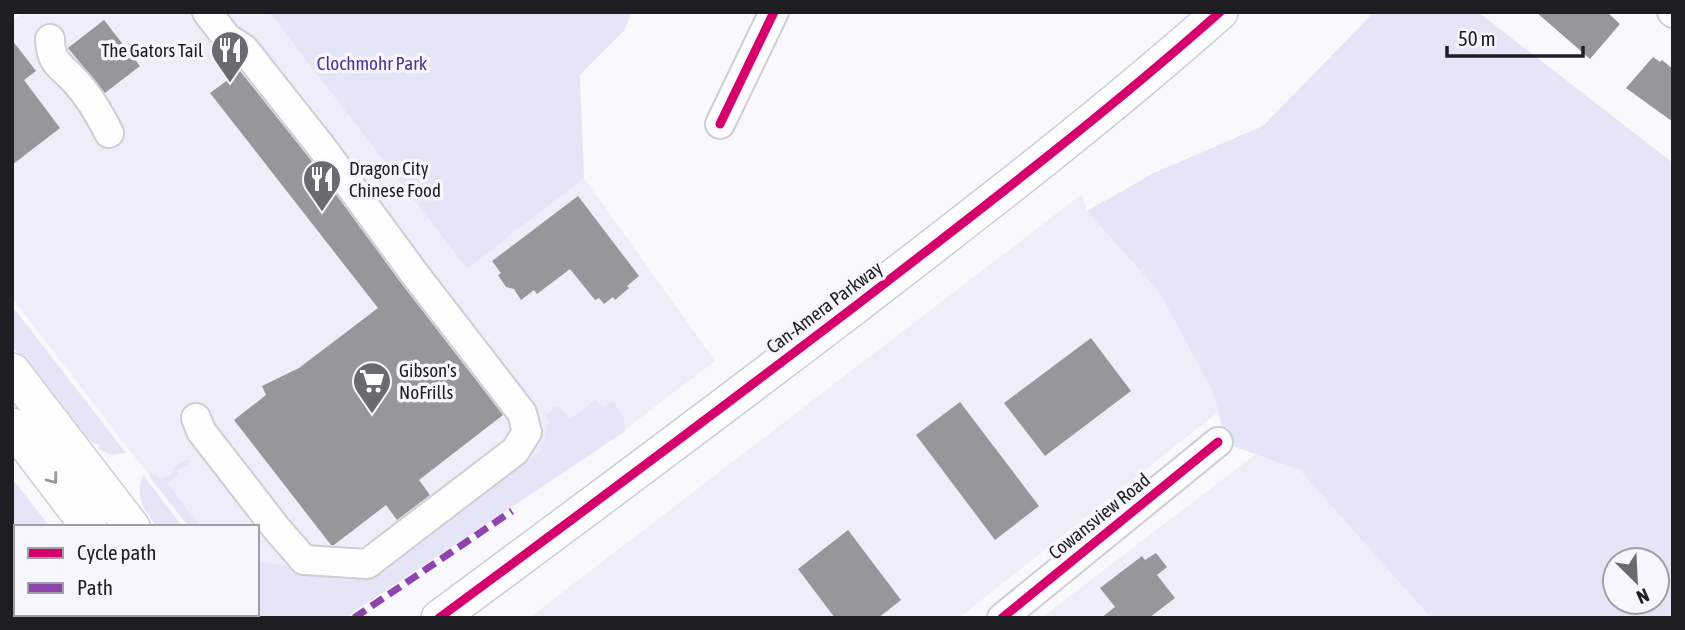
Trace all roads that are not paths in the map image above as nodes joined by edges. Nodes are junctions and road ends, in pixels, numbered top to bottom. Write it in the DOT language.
graph roads {
  1 [pos="207,12"];
  2 [pos="774,12"];
  3 [pos="1220,12"];
  4 [pos="50,39"];
  5 [pos="720,124"];
  6 [pos="108,133"];
  7 [pos="12,371"];
  8 [pos="196,418"];
  9 [pos="12,426"];
  10 [pos="1219,442"];
  11 [pos="87,525"];
  12 [pos="130,525"];
  13 [pos="439,618"];
  14 [pos="1002,618"];
  1 -- 8 [label="street"];
  2 -- 5 [label="street"];
  3 -- 13 [label="main road, Can-Amera Parkway"];
  4 -- 6 [label="street"];
  7 -- 12 [label="main road"];
  9 -- 11 [label="main road, one-way"];
  10 -- 14 [label="street, Cowansview Road"];
}
